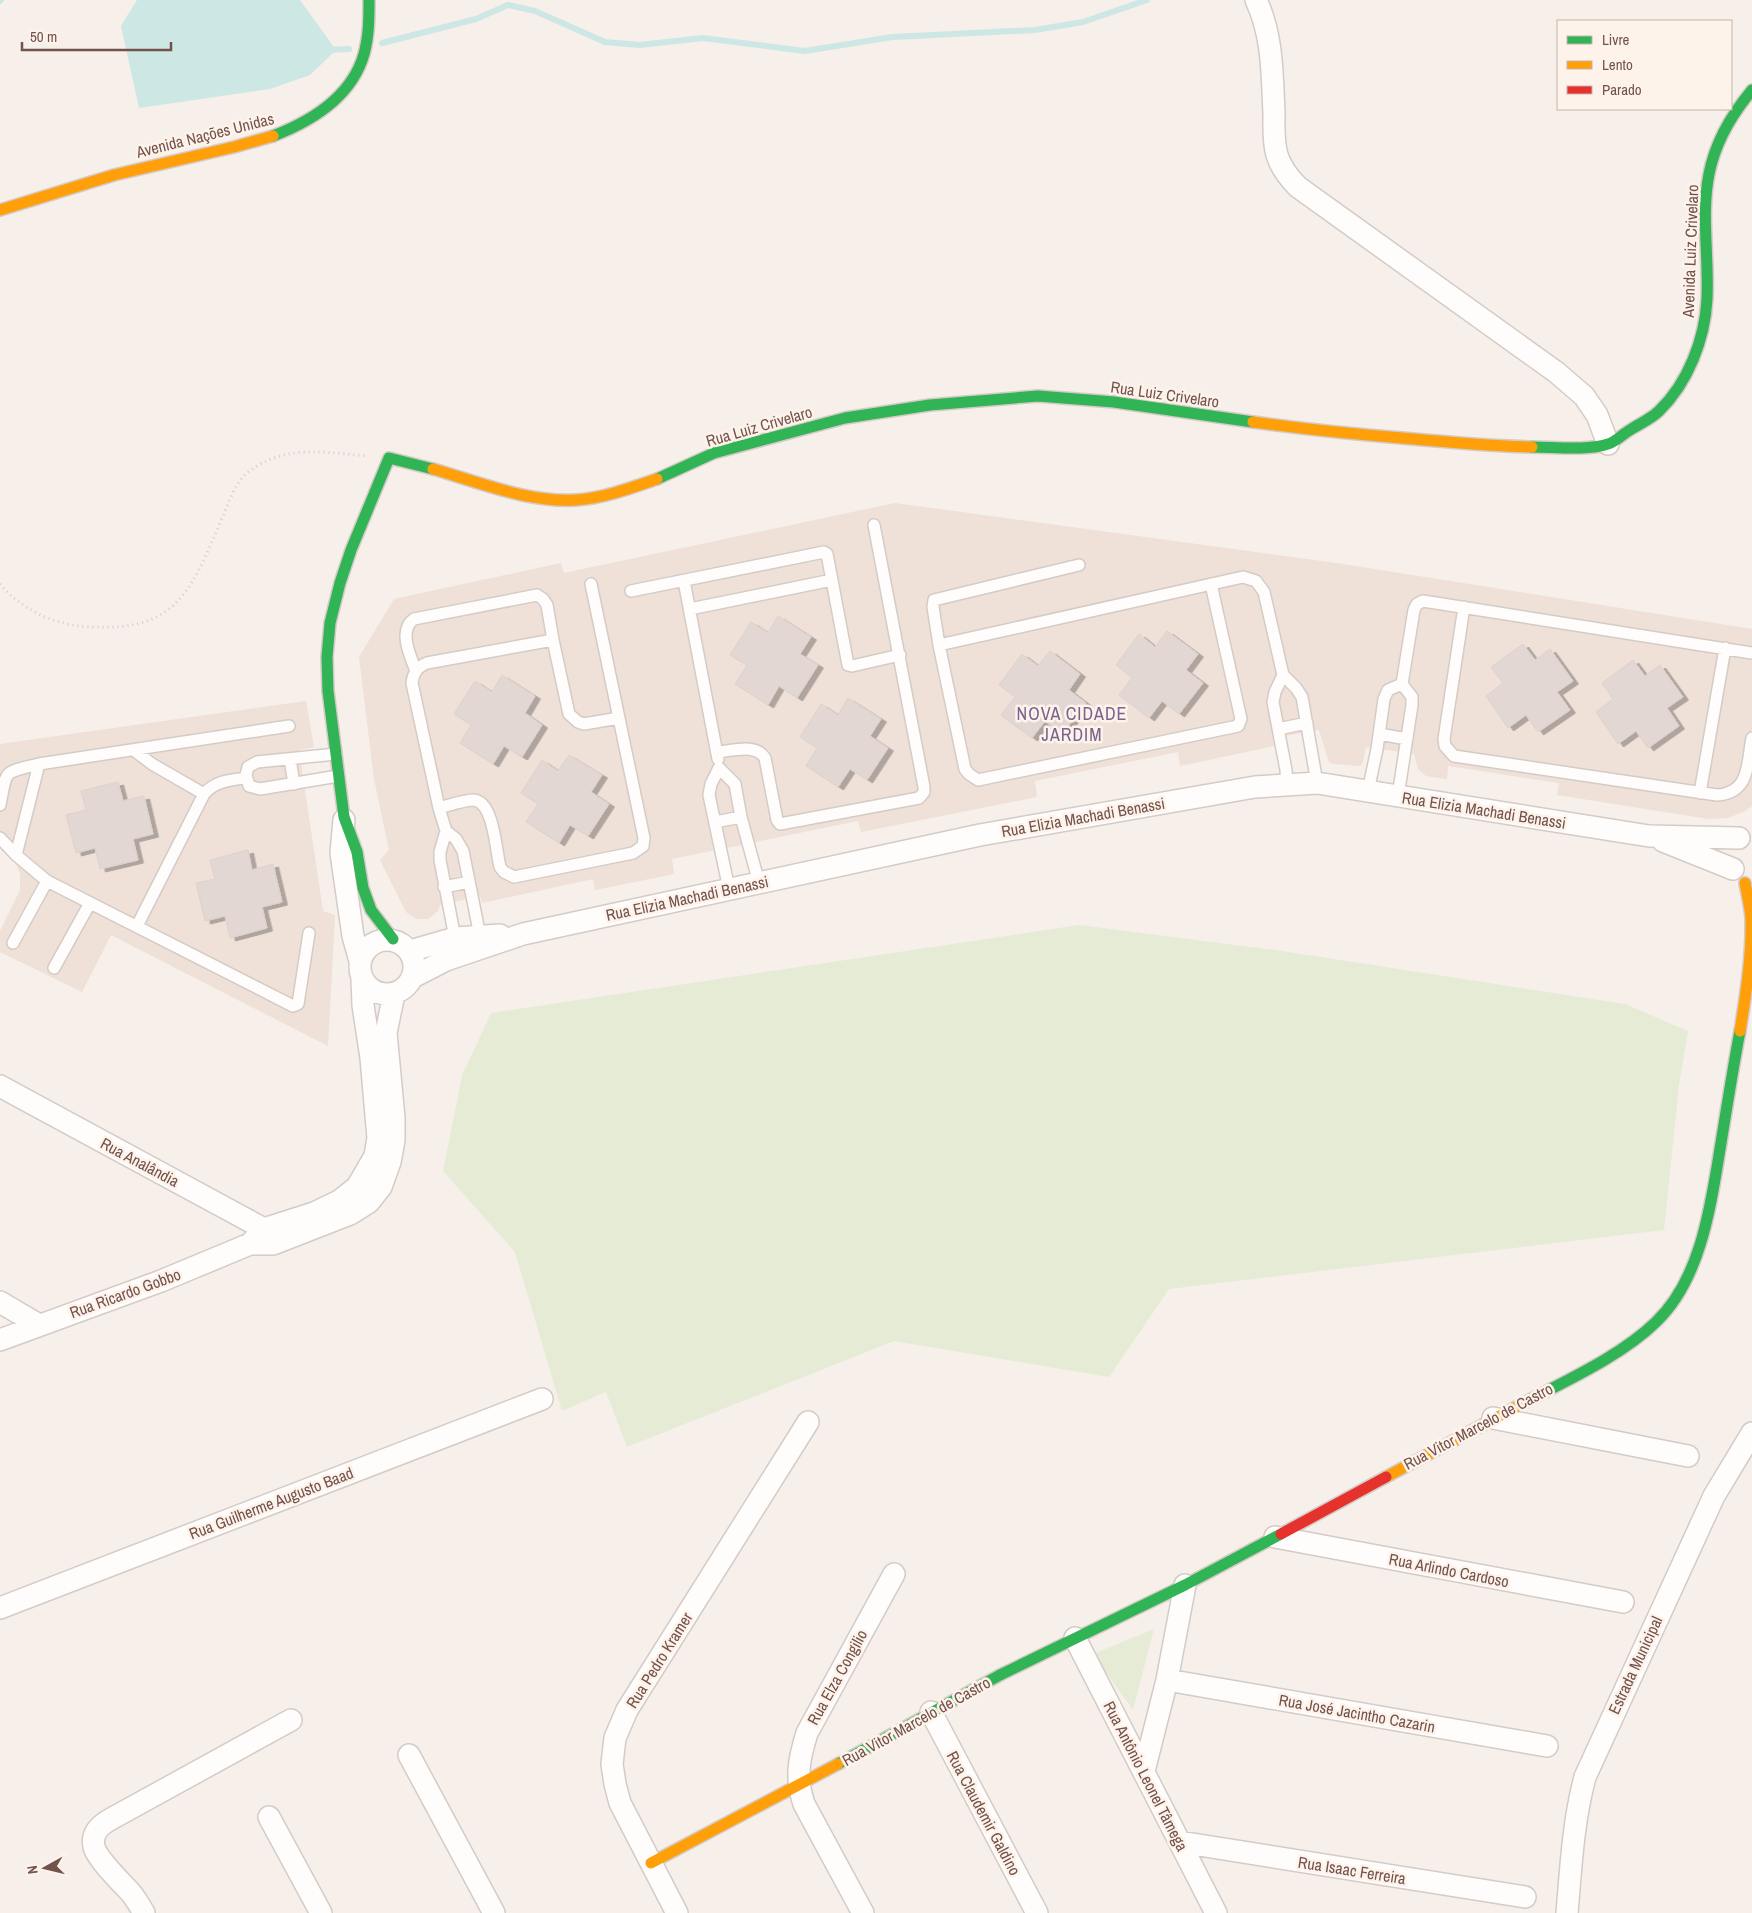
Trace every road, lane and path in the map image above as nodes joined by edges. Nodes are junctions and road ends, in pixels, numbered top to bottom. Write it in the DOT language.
graph roads {
  1 [pos="369,0"];
  2 [pos="1256,0"];
  3 [pos="1752,90"];
  4 [pos="0,210"];
  5 [pos="1608,444"];
  6 [pos="1578,448"];
  7 [pos="389,458"];
  8 [pos="874,525"];
  9 [pos="1079,565"];
  10 [pos="832,580"];
  11 [pos="684,581"];
  12 [pos="0,584"];
  13 [pos="591,584"];
  14 [pos="1211,584"];
  15 [pos="631,592"];
  16 [pos="1464,608"];
  17 [pos="690,609"];
  18 [pos="553,640"];
  19 [pos="939,646"];
  20 [pos="1725,648"];
  21 [pos="1752,654"];
  22 [pos="900,655"];
  23 [pos="416,671"];
  24 [pos="1283,676"];
  25 [pos="1402,684"];
  26 [pos="619,718"];
  27 [pos="1307,723"];
  28 [pos="289,726"];
  29 [pos="1278,729"];
  30 [pos="1379,734"];
  31 [pos="1752,738"];
  32 [pos="1407,739"];
  33 [pos="135,750"];
  34 [pos="717,752"];
  35 [pos="336,754"];
  36 [pos="290,759"];
  37 [pos="39,764"];
  38 [pos="719,768"];
  39 [pos="339,776"];
  40 [pos="246,778"];
  41 [pos="294,784"];
  42 [pos="1287,784"];
  43 [pos="1316,784"];
  44 [pos="1368,791"];
  45 [pos="1700,793"];
  46 [pos="204,794"];
  47 [pos="1398,796"];
  48 [pos="0,806"];
  49 [pos="440,808"];
  50 [pos="344,817"];
  51 [pos="741,817"];
  52 [pos="715,822"];
  53 [pos="446,831"];
  54 [pos="1745,834"];
  55 [pos="1649,836"];
  56 [pos="0,838"];
  57 [pos="16,855"];
  58 [pos="1743,879"];
  59 [pos="47,880"];
  60 [pos="469,882"];
  61 [pos="759,883"];
  62 [pos="444,887"];
  63 [pos="729,889"];
  64 [pos="90,903"];
  65 [pos="137,926"];
  66 [pos="309,932"];
  67 [pos="523,934"];
  68 [pos="480,936"];
  69 [pos="455,938"];
  70 [pos="13,943"];
  71 [pos="402,945"];
  72 [pos="54,968"];
  73 [pos="361,970"];
  74 [pos="413,977"];
  75 [pos="1749,987"];
  76 [pos="394,994"];
  77 [pos="0,1086"];
  78 [pos="383,1159"];
  79 [pos="262,1239"];
  80 [pos="0,1302"];
  81 [pos="39,1325"];
  82 [pos="0,1340"];
  83 [pos="542,1400"];
  84 [pos="1493,1418"];
  85 [pos="808,1422"];
  86 [pos="1752,1433"];
  87 [pos="1688,1456"];
  88 [pos="1275,1537"];
  89 [pos="894,1574"];
  90 [pos="1185,1585"];
  91 [pos="1623,1602"];
  92 [pos="0,1608"];
  93 [pos="1075,1638"];
  94 [pos="1167,1680"];
  95 [pos="931,1712"];
  96 [pos="291,1720"];
  97 [pos="1547,1746"];
  98 [pos="409,1755"];
  99 [pos="1144,1772"];
  100 [pos="798,1786"];
  101 [pos="269,1816"];
  102 [pos="1180,1842"];
  103 [pos="650,1863"];
  104 [pos="1525,1897"];
  105 [pos="144,1913"];
  106 [pos="320,1913"];
  107 [pos="494,1913"];
  108 [pos="677,1913"];
  109 [pos="863,1913"];
  110 [pos="1037,1913"];
  111 [pos="1216,1913"];
  112 [pos="1567,1913"];
  1 -- 4 [label="street, Avenida Nações Unidas"];
  2 -- 5 [label="street"];
  3 -- 5 [label="street, Avenida Luiz Crivelaro"];
  5 -- 6 [label="street, Avenida Luiz Crivelaro"];
  6 -- 7 [label="street, Rua Luiz Crivelaro"];
  7 -- 12 [label="path"];
  7 -- 35 [label="street"];
  8 -- 22 [label="lane"];
  9 -- 19 [label="lane"];
  10 -- 11 [label="lane"];
  10 -- 17 [label="lane"];
  10 -- 22 [label="lane"];
  11 -- 15 [label="lane"];
  11 -- 17 [label="lane"];
  13 -- 26 [label="lane"];
  14 -- 19 [label="lane"];
  14 -- 19 [label="lane"];
  14 -- 24 [label="lane"];
  16 -- 20 [label="lane"];
  16 -- 25 [label="lane"];
  16 -- 45 [label="lane"];
  17 -- 34 [label="lane"];
  18 -- 23 [label="lane"];
  18 -- 23 [label="lane"];
  18 -- 26 [label="lane"];
  20 -- 21 [label="lane"];
  20 -- 45 [label="lane"];
  22 -- 34 [label="lane"];
  23 -- 49 [label="lane"];
  24 -- 27 [label="lane"];
  24 -- 29 [label="lane"];
  25 -- 30 [label="lane"];
  25 -- 32 [label="lane"];
  26 -- 49 [label="lane"];
  27 -- 29 [label="lane"];
  27 -- 43 [label="lane"];
  28 -- 33 [label="lane"];
  29 -- 42 [label="lane"];
  30 -- 32 [label="lane"];
  30 -- 44 [label="lane"];
  31 -- 45 [label="lane"];
  32 -- 47 [label="lane"];
  33 -- 37 [label="lane"];
  33 -- 46 [label="lane"];
  34 -- 38 [label="lane"];
  35 -- 36 [label="lane"];
  35 -- 39 [label="street"];
  36 -- 40 [label="lane"];
  36 -- 41 [label="lane"];
  37 -- 48 [label="lane"];
  37 -- 57 [label="lane"];
  38 -- 51 [label="lane"];
  38 -- 52 [label="lane"];
  39 -- 41 [label="lane"];
  39 -- 50 [label="street"];
  40 -- 41 [label="lane"];
  40 -- 46 [label="lane"];
  42 -- 43 [label="street, Rua Elizia Machadi Benassi"];
  42 -- 61 [label="street, Rua Elizia Machadi Benassi"];
  43 -- 44 [label="street, Rua Elizia Machadi Benassi"];
  44 -- 47 [label="street, Rua Elizia Machadi Benassi"];
  46 -- 65 [label="lane"];
  47 -- 55 [label="street, Rua Elizia Machadi Benassi"];
  49 -- 53 [label="lane"];
  50 -- 71 [label="street"];
  50 -- 73 [label="street"];
  51 -- 52 [label="lane"];
  51 -- 61 [label="lane"];
  52 -- 63 [label="lane"];
  53 -- 60 [label="lane"];
  53 -- 62 [label="lane"];
  54 -- 55 [label="street, Rua Elizia Machadi Benassi"];
  54 -- 58 [label="street"];
  55 -- 58 [label="street, Rua Elizia Machadi Benassi"];
  56 -- 57 [label="lane"];
  57 -- 59 [label="lane"];
  58 -- 75 [label="street, Rua Vitor Marcelo de Castro"];
  59 -- 64 [label="lane"];
  59 -- 70 [label="lane"];
  60 -- 62 [label="lane"];
  60 -- 68 [label="lane"];
  61 -- 63 [label="street, Rua Elizia Machadi Benassi"];
  62 -- 69 [label="lane"];
  63 -- 67 [label="street, Rua Elizia Machadi Benassi"];
  64 -- 65 [label="lane"];
  64 -- 72 [label="lane"];
  65 -- 66 [label="lane"];
  67 -- 68 [label="street, Rua Elizia Machadi Benassi"];
  67 -- 74 [label="street, Rua Elizia Machadi Benassi"];
  68 -- 69 [label="street, Rua Elizia Machadi Benassi"];
  69 -- 71 [label="street, Rua Elizia Machadi Benassi"];
  71 -- 73 [label="street"];
  71 -- 74 [label="street"];
  73 -- 76 [label="street"];
  73 -- 78 [label="street"];
  74 -- 76 [label="street"];
  75 -- 84 [label="street, Rua Vitor Marcelo de Castro"];
  76 -- 78 [label="street"];
  77 -- 79 [label="street, Rua Analândia"];
  78 -- 79 [label="street, Rua Ricardo Gobbo"];
  79 -- 81 [label="street, Rua Ricardo Gobbo"];
  80 -- 81 [label="street"];
  81 -- 82 [label="street, Rua Ricardo Gobbo"];
  83 -- 92 [label="street, Rua Guilherme Augusto Baad"];
  84 -- 87 [label="street"];
  84 -- 88 [label="street, Rua Vitor Marcelo de Castro"];
  85 -- 103 [label="street, Rua Pedro Kramer"];
  86 -- 112 [label="street, Estrada Municipal"];
  88 -- 90 [label="street, Rua Vitor Marcelo de Castro"];
  88 -- 91 [label="street, Rua Arlindo Cardoso"];
  89 -- 100 [label="street, Rua Elza Congilio"];
  90 -- 93 [label="street, Rua Vitor Marcelo de Castro"];
  90 -- 94 [label="street"];
  93 -- 95 [label="street, Rua Vitor Marcelo de Castro"];
  93 -- 99 [label="street, Rua Antônio Leonel Tâmega"];
  94 -- 97 [label="street, Rua José Jacintho Cazarin"];
  94 -- 99 [label="street"];
  95 -- 100 [label="street, Rua Vitor Marcelo de Castro"];
  95 -- 110 [label="street, Rua Claudemir Galdino"];
  96 -- 105 [label="street"];
  98 -- 107 [label="street"];
  99 -- 102 [label="street, Rua Antônio Leonel Tâmega"];
  100 -- 103 [label="street, Rua Vitor Marcelo de Castro"];
  100 -- 109 [label="street"];
  101 -- 106 [label="street"];
  102 -- 104 [label="street, Rua Isaac Ferreira"];
  102 -- 111 [label="street, Rua Antônio Leonel Tâmega"];
  103 -- 108 [label="street, Rua Pedro Kramer"];
}
